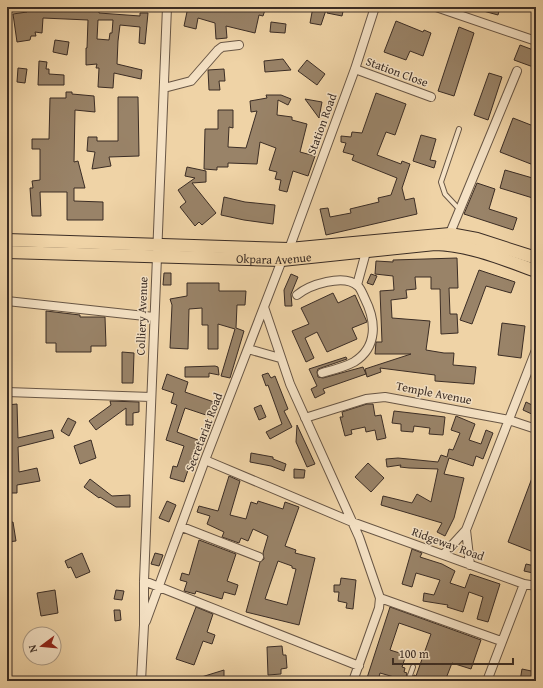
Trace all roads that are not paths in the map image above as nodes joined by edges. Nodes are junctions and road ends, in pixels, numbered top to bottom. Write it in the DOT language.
graph roads {
  1 [pos="167,7"];
  2 [pos="374,7"];
  3 [pos="436,7"];
  4 [pos="536,41"];
  5 [pos="239,45"];
  6 [pos="355,69"];
  7 [pos="517,71"];
  8 [pos="164,88"];
  9 [pos="431,97"];
  10 [pos="459,129"];
  11 [pos="459,209"];
  12 [pos="447,239"];
  13 [pos="7,240"];
  14 [pos="289,249"];
  15 [pos="157,251"];
  16 [pos="7,252"];
  17 [pos="366,252"];
  18 [pos="536,258"];
  19 [pos="282,260"];
  20 [pos="536,271"];
  21 [pos="357,285"];
  22 [pos="297,295"];
  23 [pos="7,301"];
  24 [pos="264,306"];
  25 [pos="154,317"];
  26 [pos="248,349"];
  27 [pos="536,350"];
  28 [pos="280,358"];
  29 [pos="322,373"];
  30 [pos="7,392"];
  31 [pos="151,397"];
  32 [pos="305,418"];
  33 [pos="509,420"];
  34 [pos="536,429"];
  35 [pos="205,460"];
  36 [pos="352,522"];
  37 [pos="182,527"];
  38 [pos="466,530"];
  39 [pos="444,554"];
  40 [pos="259,557"];
  41 [pos="470,565"];
  42 [pos="144,581"];
  43 [pos="524,584"];
  44 [pos="536,586"];
  45 [pos="159,588"];
  46 [pos="380,598"];
  47 [pos="144,625"];
  48 [pos="501,641"];
  49 [pos="359,666"];
  50 [pos="413,667"];
  51 [pos="141,681"];
  52 [pos="353,681"];
  53 [pos="408,681"];
  54 [pos="487,681"];
  1 -- 8 [label="street, Colliery Avenue"];
  2 -- 6 [label="street, Station Road"];
  3 -- 4 [label="street"];
  5 -- 8 [label="street"];
  6 -- 9 [label="street, Station Close"];
  6 -- 14 [label="street, Station Road"];
  7 -- 11 [label="street"];
  8 -- 15 [label="street, Colliery Avenue"];
  10 -- 11 [label="lane"];
  11 -- 12 [label="street"];
  12 -- 14 [label="main road, Okpara Avenue"];
  12 -- 17 [label="main road, Okpara Avenue"];
  12 -- 18 [label="main road, Okpara Avenue"];
  12 -- 20 [label="main road, Okpara Avenue"];
  13 -- 15 [label="main road, Okpara Avenue"];
  14 -- 15 [label="main road, Okpara Avenue"];
  14 -- 19 [label="street, Secretariat Road"];
  15 -- 16 [label="main road, Okpara Avenue"];
  15 -- 19 [label="main road, Okpara Avenue"];
  15 -- 25 [label="street, Colliery Avenue"];
  17 -- 19 [label="main road, Okpara Avenue"];
  17 -- 21 [label="street"];
  19 -- 24 [label="street, Secretariat Road"];
  21 -- 22 [label="street"];
  21 -- 29 [label="street"];
  23 -- 25 [label="street"];
  24 -- 26 [label="street, Secretariat Road"];
  24 -- 28 [label="street"];
  25 -- 31 [label="street, Colliery Avenue"];
  26 -- 28 [label="street"];
  26 -- 35 [label="street, Secretariat Road"];
  27 -- 33 [label="street"];
  28 -- 32 [label="street"];
  30 -- 31 [label="street"];
  31 -- 42 [label="street, Colliery Avenue"];
  32 -- 33 [label="street, Temple Avenue"];
  32 -- 36 [label="street"];
  33 -- 34 [label="street, Temple Avenue"];
  33 -- 38 [label="street"];
  35 -- 36 [label="street, Ridgeway Road"];
  35 -- 37 [label="street, Secretariat Road"];
  36 -- 39 [label="street, Ridgeway Road"];
  36 -- 46 [label="street"];
  37 -- 40 [label="street"];
  37 -- 45 [label="street, Secretariat Road"];
  38 -- 39 [label="street"];
  38 -- 41 [label="street"];
  39 -- 41 [label="street, Ridgeway Road"];
  41 -- 43 [label="street, Ridgeway Road"];
  42 -- 45 [label="street"];
  42 -- 47 [label="street, Colliery Avenue"];
  43 -- 44 [label="street, Ridgeway Road"];
  43 -- 48 [label="street"];
  45 -- 47 [label="street, Secretariat Road"];
  45 -- 49 [label="street"];
  46 -- 48 [label="street"];
  46 -- 49 [label="street"];
  47 -- 51 [label="street, Colliery Avenue"];
  48 -- 54 [label="street"];
  49 -- 52 [label="street"];
  50 -- 53 [label="lane"];
}
